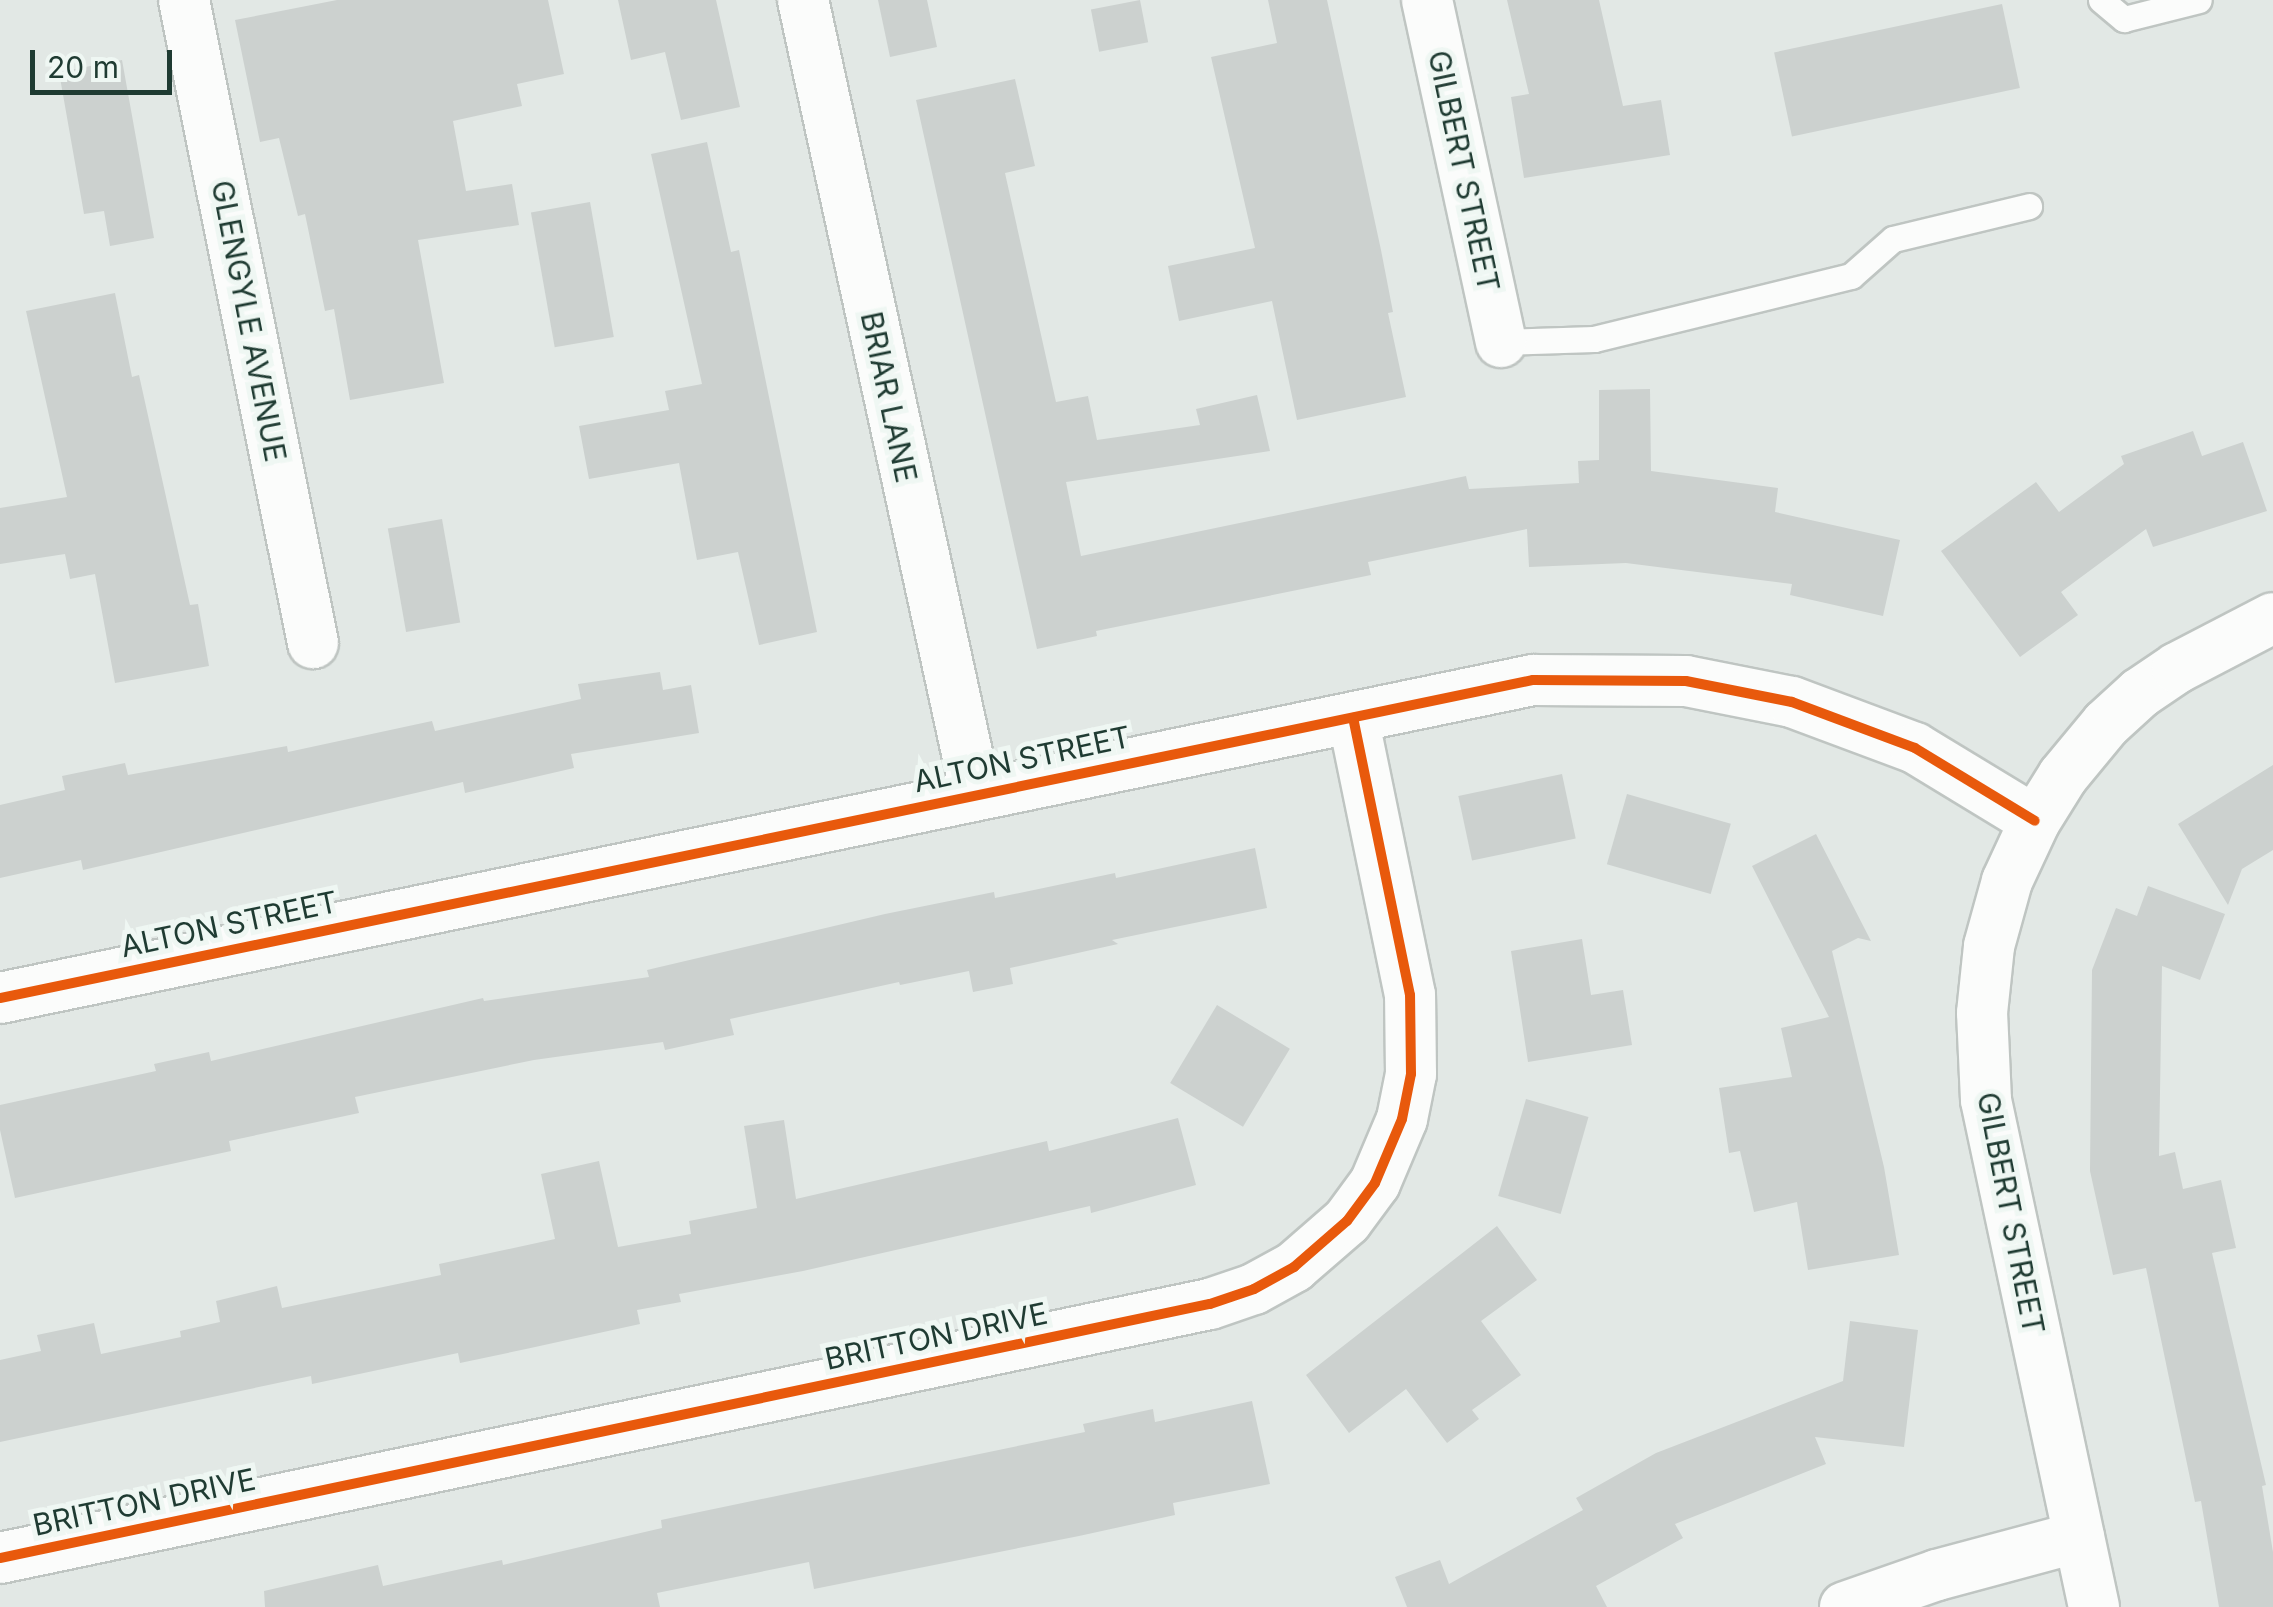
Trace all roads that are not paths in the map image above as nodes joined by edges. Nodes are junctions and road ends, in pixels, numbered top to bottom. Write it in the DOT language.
graph roads {
  1 [pos="184,0"];
  2 [pos="803,0"];
  3 [pos="1427,0"];
  4 [pos="2101,0"];
  5 [pos="2198,0"];
  6 [pos="2029,206"];
  7 [pos="1500,342"];
  8 [pos="2273,618"];
  9 [pos="314,643"];
  10 [pos="1353,718"];
  11 [pos="976,794"];
  12 [pos="2034,822"];
  13 [pos="0,998"];
  14 [pos="2079,1538"];
  15 [pos="0,1558"];
  16 [pos="1845,1607"];
  17 [pos="2094,1607"];
  1 -- 9 [label="street, GLENGYLE AVENUE"];
  2 -- 11 [label="street, BRIAR LANE"];
  3 -- 7 [label="street, GILBERT STREET"];
  4 -- 5 [label="lane"];
  6 -- 7 [label="lane"];
  8 -- 12 [label="street"];
  10 -- 11 [label="street, ALTON STREET"];
  10 -- 12 [label="street, ALTON STREET"];
  10 -- 15 [label="street, BRITTON DRIVE"];
  11 -- 13 [label="street, ALTON STREET"];
  12 -- 14 [label="street, GILBERT STREET"];
  14 -- 16 [label="street"];
  14 -- 17 [label="street, GILBERT STREET"];
}
